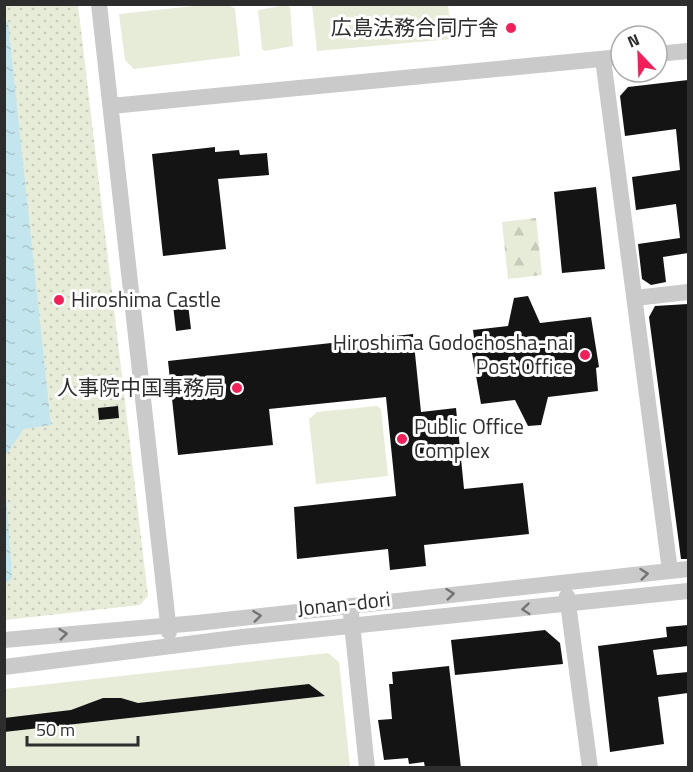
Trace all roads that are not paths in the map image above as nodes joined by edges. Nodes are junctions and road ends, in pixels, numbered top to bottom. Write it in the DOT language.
graph roads {
  1 [pos="99,4"];
  2 [pos="688,51"];
  3 [pos="669,53"];
  4 [pos="609,58"];
  5 [pos="603,59"];
  6 [pos="111,106"];
  7 [pos="688,292"];
  8 [pos="635,298"];
  9 [pos="688,569"];
  10 [pos="670,571"];
  11 [pos="565,582"];
  12 [pos="688,591"];
  13 [pos="350,604"];
  14 [pos="568,605"];
  15 [pos="168,624"];
  16 [pos="352,626"];
  17 [pos="4,640"];
  18 [pos="171,645"];
  19 [pos="4,667"];
  20 [pos="367,768"];
  21 [pos="590,768"];
  1 -- 6 [label="street"];
  2 -- 3 [label="street"];
  4 -- 5 [label="street"];
  5 -- 6 [label="street"];
  5 -- 8 [label="street"];
  6 -- 15 [label="street"];
  7 -- 8 [label="street"];
  8 -- 10 [label="street"];
  9 -- 10 [label="street, Jonan-dori"];
  11 -- 10 [label="street, Jonan-dori, one-way"];
  13 -- 11 [label="street, Jonan-dori, one-way"];
  11 -- 14 [label="street"];
  12 -- 14 [label="street, Jonan-dori"];
  15 -- 13 [label="street, Jonan-dori, one-way"];
  13 -- 16 [label="street"];
  14 -- 16 [label="street, Jonan-dori, one-way"];
  14 -- 21 [label="street"];
  17 -- 15 [label="street, Jonan-dori, one-way"];
  15 -- 18 [label="street"];
  16 -- 18 [label="street, Jonan-dori"];
  16 -- 20 [label="street"];
  18 -- 19 [label="street, Jonan-dori"];
}
